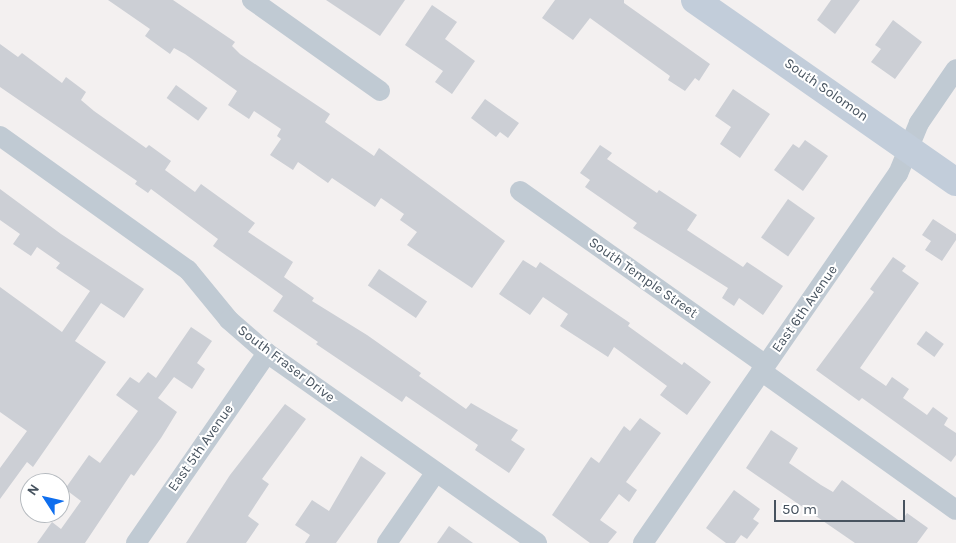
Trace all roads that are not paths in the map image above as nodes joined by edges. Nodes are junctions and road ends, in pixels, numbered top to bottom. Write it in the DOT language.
graph roads {
  1 [pos="252,0"];
  2 [pos="695,0"];
  3 [pos="956,69"];
  4 [pos="380,91"];
  5 [pos="0,136"];
  6 [pos="909,149"];
  7 [pos="956,182"];
  8 [pos="520,191"];
  9 [pos="267,353"];
  10 [pos="763,368"];
  11 [pos="436,472"];
  12 [pos="956,510"];
  13 [pos="136,543"];
  14 [pos="387,543"];
  15 [pos="537,543"];
  16 [pos="642,543"];
  1 -- 4 [label="street"];
  2 -- 6 [label="street, South Solomon"];
  3 -- 6 [label="street, East 6th Avenue"];
  5 -- 9 [label="street, South Fraser Drive"];
  6 -- 7 [label="street, South Solomon"];
  6 -- 10 [label="street, East 6th Avenue"];
  8 -- 10 [label="street, South Temple Street"];
  9 -- 11 [label="street, South Fraser Drive"];
  9 -- 13 [label="street, East 5th Avenue"];
  10 -- 12 [label="street, South Temple Street"];
  10 -- 16 [label="street, East 6th Avenue"];
  11 -- 14 [label="street"];
  11 -- 15 [label="street, South Fraser Drive"];
}
